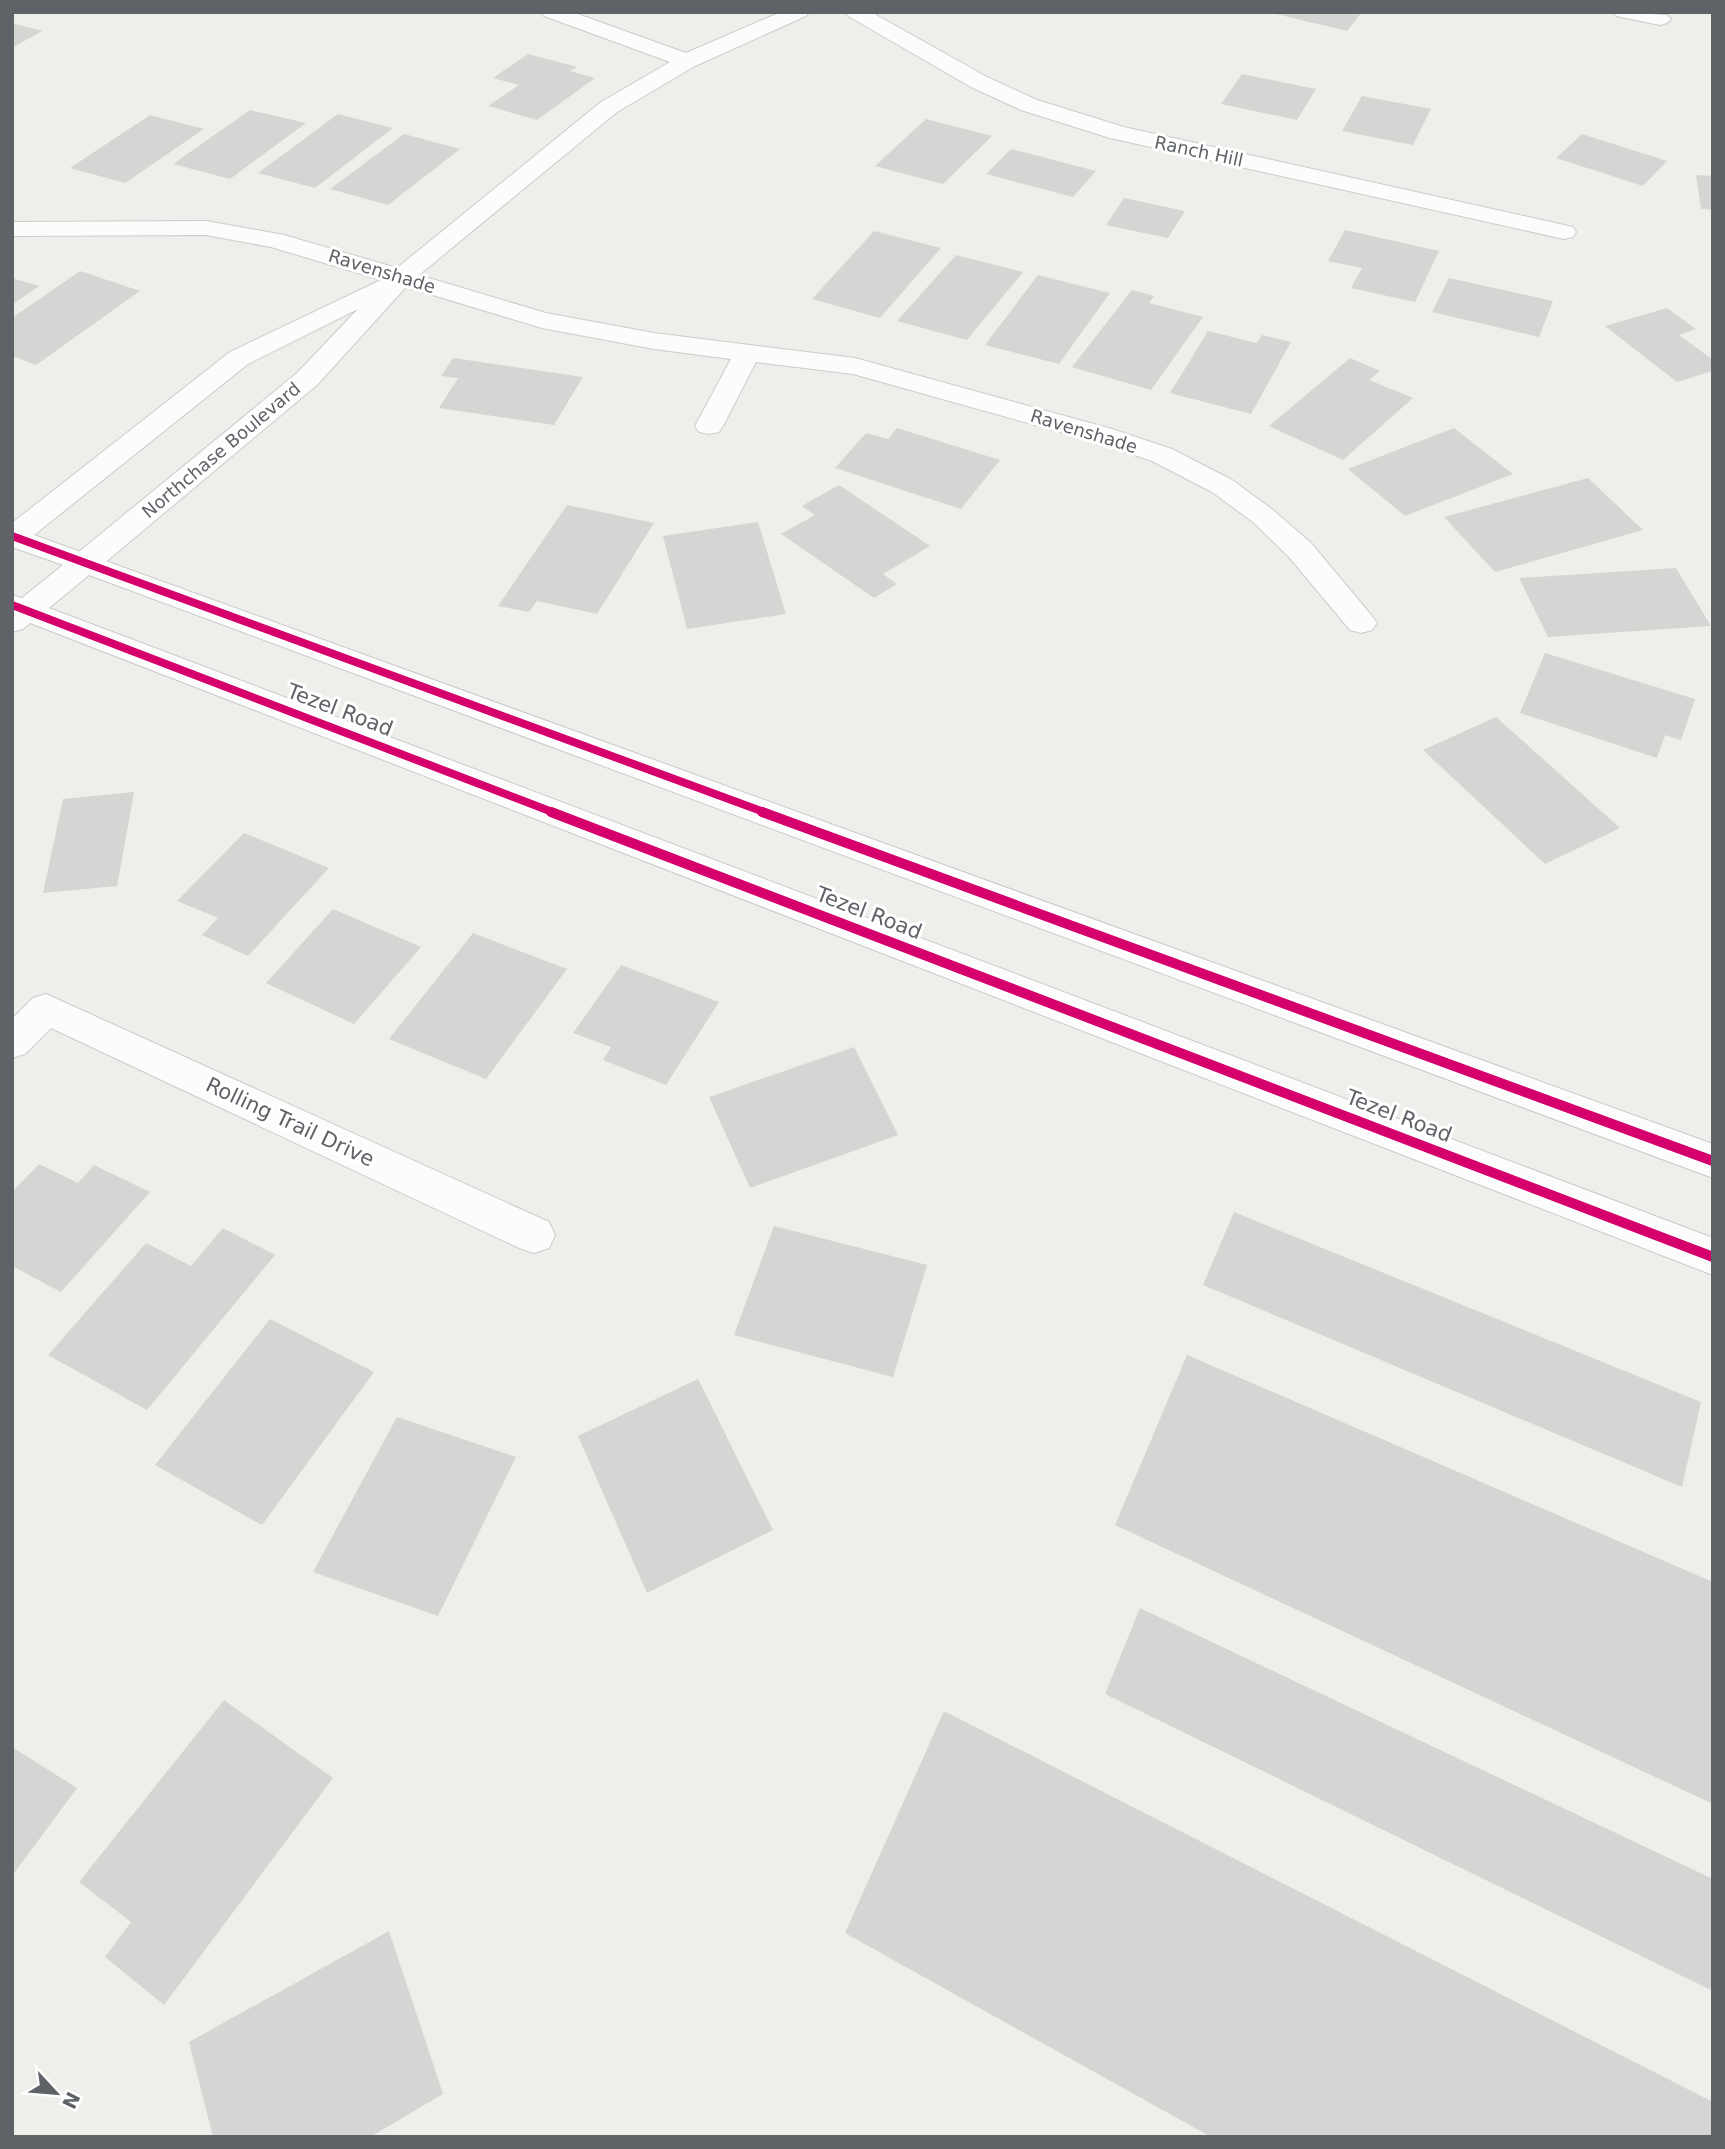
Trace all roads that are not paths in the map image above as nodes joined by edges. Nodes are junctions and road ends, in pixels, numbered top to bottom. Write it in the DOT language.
graph roads {
  1 [pos="551,12"];
  2 [pos="799,12"];
  3 [pos="855,12"];
  4 [pos="1623,12"];
  5 [pos="1660,19"];
  6 [pos="687,61"];
  7 [pos="12,229"];
  8 [pos="1564,232"];
  9 [pos="403,276"];
  10 [pos="748,352"];
  11 [pos="709,426"];
  12 [pos="13,537"];
  13 [pos="85,563"];
  14 [pos="17,613"];
  15 [pos="1362,623"];
  16 [pos="12,1043"];
  17 [pos="1713,1161"];
  18 [pos="534,1235"];
  19 [pos="1713,1257"];
  1 -- 6 [label="street"];
  2 -- 6 [label="street, Northchase Boulevard"];
  3 -- 8 [label="street, Ranch Hill"];
  4 -- 5 [label="street"];
  6 -- 9 [label="street, Northchase Boulevard"];
  7 -- 9 [label="street, Ravenshade"];
  9 -- 10 [label="street, Ravenshade"];
  9 -- 12 [label="street, Northchase Boulevard"];
  9 -- 13 [label="street, Northchase Boulevard"];
  10 -- 11 [label="street"];
  10 -- 15 [label="street, Ravenshade"];
  12 -- 13 [label="street"];
  13 -- 14 [label="street, Northchase Boulevard"];
  13 -- 17 [label="street"];
  14 -- 19 [label="street, Tezel Road"];
  16 -- 18 [label="street, Rolling Trail Drive"];
}
